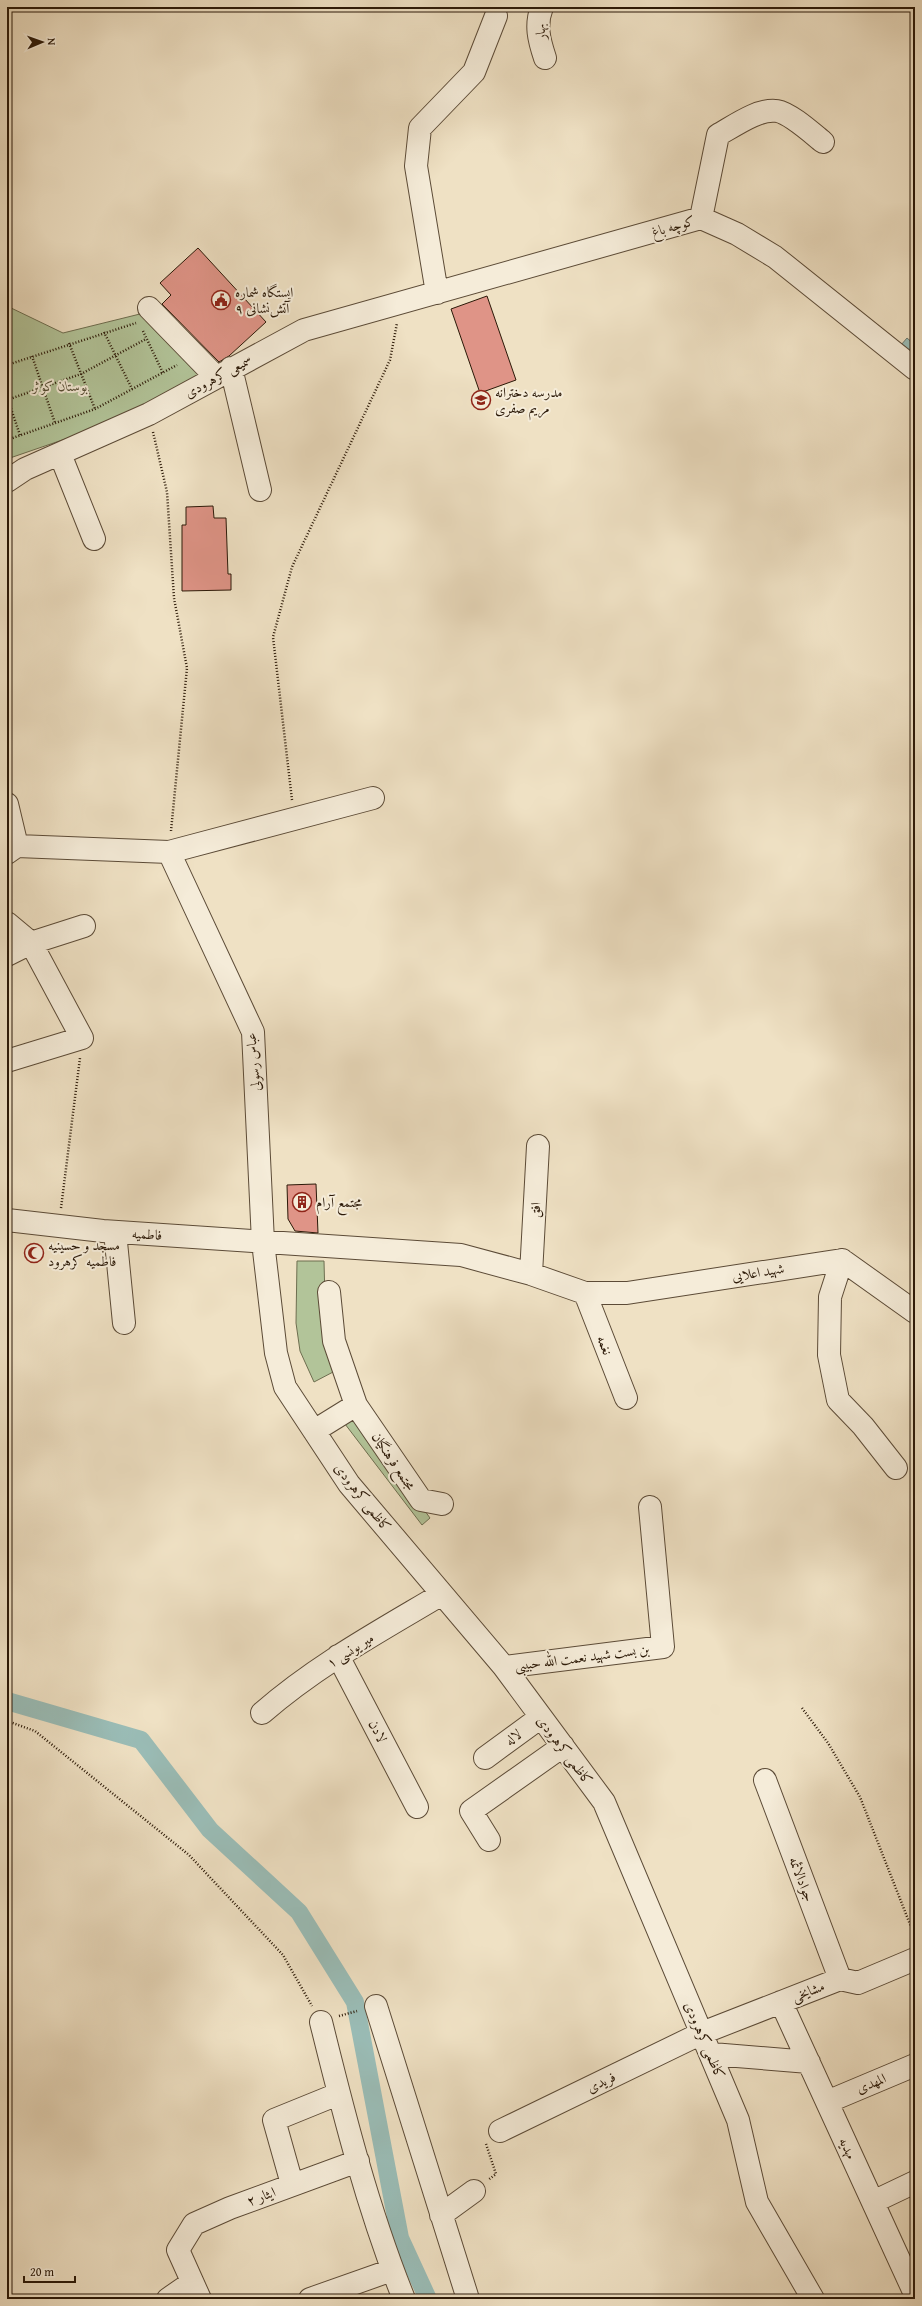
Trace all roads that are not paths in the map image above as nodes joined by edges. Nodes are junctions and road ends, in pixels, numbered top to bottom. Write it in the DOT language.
graph roads {
  1 [pos="542,7"];
  2 [pos="496,16"];
  3 [pos="545,58"];
  4 [pos="823,142"];
  5 [pos="701,218"];
  6 [pos="437,293"];
  7 [pos="148,315"];
  8 [pos="915,369"];
  9 [pos="224,373"];
  10 [pos="60,454"];
  11 [pos="7,481"];
  12 [pos="260,490"];
  13 [pos="94,539"];
  14 [pos="373,798"];
  15 [pos="7,804"];
  16 [pos="12,849"];
  17 [pos="169,852"];
  18 [pos="7,923"];
  19 [pos="84,926"];
  20 [pos="31,943"];
  21 [pos="7,956"];
  22 [pos="10,1060"];
  23 [pos="538,1146"];
  24 [pos="7,1220"];
  25 [pos="115,1232"];
  26 [pos="263,1242"];
  27 [pos="842,1260"];
  28 [pos="531,1274"];
  29 [pos="329,1292"];
  30 [pos="585,1293"];
  31 [pos="915,1312"];
  32 [pos="124,1323"];
  33 [pos="626,1398"];
  34 [pos="356,1405"];
  35 [pos="314,1430"];
  36 [pos="896,1468"];
  37 [pos="442,1504"];
  38 [pos="650,1507"];
  39 [pos="442,1594"];
  40 [pos="338,1656"];
  41 [pos="504,1667"];
  42 [pos="262,1713"];
  43 [pos="541,1717"];
  44 [pos="563,1746"];
  45 [pos="485,1758"];
  46 [pos="764,1780"];
  47 [pos="417,1807"];
  48 [pos="489,1840"];
  49 [pos="915,1959"];
  50 [pos="840,1979"];
  51 [pos="781,2002"];
  52 [pos="376,2006"];
  53 [pos="321,2022"];
  54 [pos="702,2033"];
  55 [pos="712,2054"];
  56 [pos="808,2062"];
  57 [pos="915,2065"];
  58 [pos="338,2094"];
  59 [pos="826,2102"];
  60 [pos="500,2131"];
  61 [pos="358,2161"];
  62 [pos="915,2182"];
  63 [pos="292,2184"];
  64 [pos="474,2191"];
  65 [pos="873,2202"];
  66 [pos="441,2215"];
  67 [pos="392,2270"];
  68 [pos="196,2291"];
  69 [pos="915,2294"];
  70 [pos="168,2299"];
  71 [pos="310,2299"];
  72 [pos="404,2299"];
  73 [pos="468,2299"];
  74 [pos="813,2299"];
  1 -- 3 [label="street, بهار"];
  2 -- 6 [label="street"];
  4 -- 5 [label="street"];
  5 -- 6 [label="street, کوچه باغ"];
  5 -- 8 [label="street, کوچه باغ"];
  6 -- 9 [label="street, سمیعی کرهرودی"];
  7 -- 9 [label="street"];
  9 -- 10 [label="street, سمیعی کرهرودی"];
  9 -- 12 [label="street"];
  10 -- 11 [label="street, سمیعی کرهرودی"];
  10 -- 13 [label="street"];
  14 -- 17 [label="street"];
  15 -- 16 [label="street"];
  16 -- 17 [label="street"];
  17 -- 26 [label="street, عباس رسولی"];
  18 -- 20 [label="street"];
  19 -- 20 [label="street"];
  20 -- 21 [label="street"];
  20 -- 22 [label="street"];
  23 -- 28 [label="street, افق"];
  24 -- 25 [label="street, فاطمیه"];
  25 -- 26 [label="street, فاطمیه"];
  25 -- 32 [label="street"];
  26 -- 28 [label="street, فاطمیه"];
  26 -- 35 [label="street, کاظمی کرهرودی"];
  27 -- 30 [label="street, شهید اعلایی"];
  27 -- 31 [label="street"];
  27 -- 36 [label="street"];
  28 -- 30 [label="street, شهید اعلایی"];
  29 -- 34 [label="street, مجتمع فرهنگیان"];
  30 -- 33 [label="street, نغمه"];
  34 -- 35 [label="street"];
  34 -- 37 [label="street, مجتمع فرهنگیان"];
  35 -- 39 [label="street, کاظمی کرهرودی"];
  38 -- 41 [label="street, بن بست شهید نعمت الله حبیبی"];
  39 -- 40 [label="street, میر یونسی ۱"];
  39 -- 41 [label="street, کاظمی کرهرودی"];
  40 -- 42 [label="street, میر یونسی ۱"];
  40 -- 47 [label="street, لادن"];
  41 -- 43 [label="street, کاظمی کرهرودی"];
  43 -- 44 [label="street, کاظمی کرهرودی"];
  43 -- 45 [label="street, لاله"];
  44 -- 48 [label="street"];
  44 -- 54 [label="street, کاظمی کرهرودی"];
  46 -- 50 [label="street, جوادالائمه"];
  49 -- 50 [label="street, مشایخی"];
  50 -- 51 [label="street, مشایخی"];
  51 -- 54 [label="street, مشایخی"];
  51 -- 56 [label="street, مهدیه"];
  52 -- 66 [label="street"];
  53 -- 58 [label="street"];
  54 -- 55 [label="street, کاظمی کرهرودی"];
  54 -- 60 [label="street, فریدی"];
  55 -- 56 [label="street"];
  55 -- 74 [label="street, کاظمی کرهرودی"];
  56 -- 59 [label="street, مهدیه"];
  57 -- 59 [label="street, المهدی"];
  58 -- 61 [label="street"];
  58 -- 63 [label="street"];
  59 -- 65 [label="street, مهدیه"];
  61 -- 63 [label="street, ایثار ۲"];
  61 -- 67 [label="street"];
  62 -- 65 [label="street"];
  63 -- 68 [label="street, ایثار ۲"];
  64 -- 66 [label="street"];
  65 -- 69 [label="street, مهدیه"];
  66 -- 73 [label="street"];
  67 -- 71 [label="street"];
  67 -- 72 [label="street"];
  68 -- 70 [label="street"];
}
